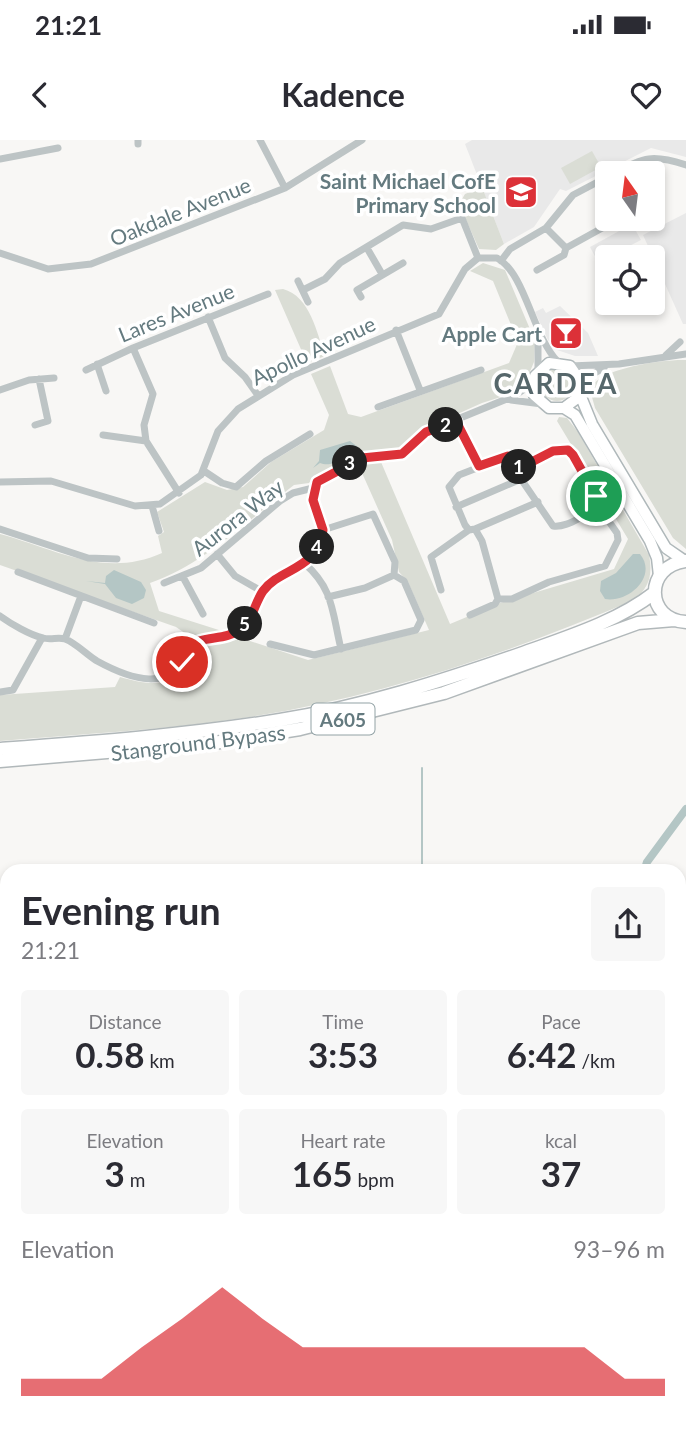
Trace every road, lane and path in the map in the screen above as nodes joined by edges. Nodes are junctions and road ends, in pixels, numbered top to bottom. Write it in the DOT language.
graph roads {
  1 [pos="260,140"];
  2 [pos="362,140"];
  3 [pos="58,148"];
  4 [pos="0,159"];
  5 [pos="638,161"];
  6 [pos="686,165"];
  7 [pos="595,183"];
  8 [pos="285,188"];
  9 [pos="546,228"];
  10 [pos="597,231"];
  11 [pos="367,248"];
  12 [pos="566,248"];
  13 [pos="0,253"];
  14 [pos="478,258"];
  15 [pos="501,261"];
  16 [pos="402,263"];
  17 [pos="537,270"];
  18 [pos="382,274"];
  19 [pos="299,281"];
  20 [pos="303,290"];
  21 [pos="268,294"];
  22 [pos="361,297"];
  23 [pos="308,302"];
  24 [pos="208,317"];
  25 [pos="396,330"];
  26 [pos="536,331"];
  27 [pos="686,333"];
  28 [pos="680,342"];
  29 [pos="133,348"];
  30 [pos="686,354"];
  31 [pos="658,357"];
  32 [pos="558,362"];
  33 [pos="97,364"];
  34 [pos="619,364"];
  35 [pos="460,365"];
  36 [pos="570,366"];
  37 [pos="86,370"];
  38 [pos="481,370"];
  39 [pos="538,370"];
  40 [pos="463,375"];
  41 [pos="54,378"];
  42 [pos="39,379"];
  43 [pos="533,383"];
  44 [pos="0,390"];
  45 [pos="420,390"];
  46 [pos="580,390"];
  47 [pos="106,391"];
  48 [pos="257,394"];
  49 [pos="503,400"];
  50 [pos="542,404"];
  51 [pos="378,407"];
  52 [pos="564,408"];
  53 [pos="456,421"];
  54 [pos="35,425"];
  55 [pos="310,434"];
  56 [pos="103,435"];
  57 [pos="146,441"];
  58 [pos="479,466"];
  59 [pos="520,468"];
  60 [pos="204,471"];
  61 [pos="521,479"];
  62 [pos="0,482"];
  63 [pos="313,488"];
  64 [pos="179,493"];
  65 [pos="538,502"];
  66 [pos="152,506"];
  67 [pos="456,507"];
  68 [pos="596,511"];
  69 [pos="0,529"];
  70 [pos="472,529"];
  71 [pos="323,530"];
  72 [pos="159,531"];
  73 [pos="217,554"];
  74 [pos="117,559"];
  75 [pos="685,561"];
  76 [pos="304,563"];
  77 [pos="18,572"];
  78 [pos="394,575"];
  79 [pos="659,576"];
  80 [pos="183,577"];
  81 [pos="164,583"];
  82 [pos="441,590"];
  83 [pos="263,592"];
  84 [pos="654,593"];
  85 [pos="82,596"];
  86 [pos="328,597"];
  87 [pos="498,599"];
  88 [pos="203,614"];
  89 [pos="470,615"];
  90 [pos="0,616"];
  91 [pos="680,621"];
  92 [pos="154,623"];
  93 [pos="43,638"];
  94 [pos="65,639"];
  95 [pos="270,644"];
  96 [pos="341,649"];
  97 [pos="0,692"];
  98 [pos="0,749"];
  99 [pos="0,761"];
  1 -- 8 [label="street"];
  2 -- 8 [label="street, Oakdale Avenue"];
  3 -- 4 [label="street"];
  5 -- 6 [label="street"];
  7 -- 9 [label="street"];
  8 -- 13 [label="street, Oakdale Avenue"];
  9 -- 12 [label="street"];
  9 -- 15 [label="street"];
  10 -- 12 [label="street"];
  11 -- 14 [label="street"];
  11 -- 18 [label="street"];
  11 -- 20 [label="street"];
  12 -- 17 [label="street"];
  14 -- 15 [label="street"];
  14 -- 25 [label="street, Apollo Avenue"];
  15 -- 26 [label="street"];
  16 -- 18 [label="street"];
  18 -- 22 [label="street"];
  19 -- 20 [label="street"];
  20 -- 23 [label="street"];
  21 -- 24 [label="street, Lares Avenue"];
  24 -- 29 [label="street, Lares Avenue"];
  24 -- 48 [label="street"];
  25 -- 45 [label="street"];
  25 -- 48 [label="street, Apollo Avenue"];
  26 -- 32 [label="street"];
  26 -- 39 [label="street"];
  27 -- 28 [label="street"];
  28 -- 30 [label="street"];
  28 -- 31 [label="street"];
  29 -- 33 [label="street, Lares Avenue"];
  29 -- 57 [label="street"];
  30 -- 31 [label="street"];
  31 -- 34 [label="street"];
  32 -- 36 [label="street"];
  32 -- 39 [label="street"];
  33 -- 37 [label="street, Lares Avenue"];
  33 -- 47 [label="street"];
  34 -- 36 [label="street"];
  34 -- 46 [label="street"];
  35 -- 40 [label="street"];
  36 -- 46 [label="street"];
  38 -- 40 [label="street"];
  39 -- 43 [label="street"];
  40 -- 45 [label="street"];
  41 -- 42 [label="street"];
  42 -- 44 [label="street"];
  42 -- 54 [label="street"];
  43 -- 49 [label="street, Aurora Way"];
  43 -- 50 [label="street"];
  45 -- 51 [label="street"];
  46 -- 52 [label="street"];
  46 -- 75 [label="street"];
  48 -- 60 [label="street, Apollo Avenue"];
  49 -- 50 [label="street"];
  49 -- 53 [label="street, Aurora Way"];
  50 -- 52 [label="street"];
  52 -- 79 [label="street"];
  53 -- 58 [label="street"];
  53 -- 63 [label="street, Aurora Way"];
  55 -- 60 [label="street"];
  56 -- 57 [label="street"];
  57 -- 64 [label="street"];
  58 -- 59 [label="street"];
  58 -- 67 [label="street"];
  59 -- 61 [label="street"];
  59 -- 68 [label="street"];
  60 -- 64 [label="street, Apollo Avenue"];
  61 -- 65 [label="street"];
  61 -- 67 [label="street"];
  62 -- 66 [label="street"];
  63 -- 71 [label="street"];
  63 -- 73 [label="street, Aurora Way"];
  64 -- 66 [label="street, Apollo Avenue"];
  65 -- 68 [label="street"];
  65 -- 70 [label="street"];
  66 -- 72 [label="street"];
  67 -- 70 [label="street"];
  68 -- 87 [label="street"];
  69 -- 74 [label="street"];
  70 -- 82 [label="street"];
  70 -- 87 [label="street"];
  71 -- 76 [label="street"];
  71 -- 78 [label="street"];
  73 -- 80 [label="street, Aurora Way"];
  73 -- 83 [label="street"];
  75 -- 79 [label="main road"];
  76 -- 83 [label="street"];
  76 -- 86 [label="street"];
  77 -- 85 [label="street"];
  78 -- 86 [label="street"];
  78 -- 96 [label="street"];
  79 -- 84 [label="main road"];
  80 -- 81 [label="street, Aurora Way"];
  80 -- 88 [label="street, Aurora Way"];
  83 -- 94 [label="street"];
  84 -- 91 [label="main road"];
  84 -- 98 [label="main road, Stanground Bypass / A605"];
  85 -- 92 [label="street"];
  85 -- 94 [label="street"];
  86 -- 96 [label="street"];
  87 -- 89 [label="street"];
  90 -- 93 [label="street"];
  91 -- 99 [label="main road, Stanground Bypass / A605"];
  93 -- 94 [label="street"];
  93 -- 97 [label="street"];
  95 -- 96 [label="street"];
}
